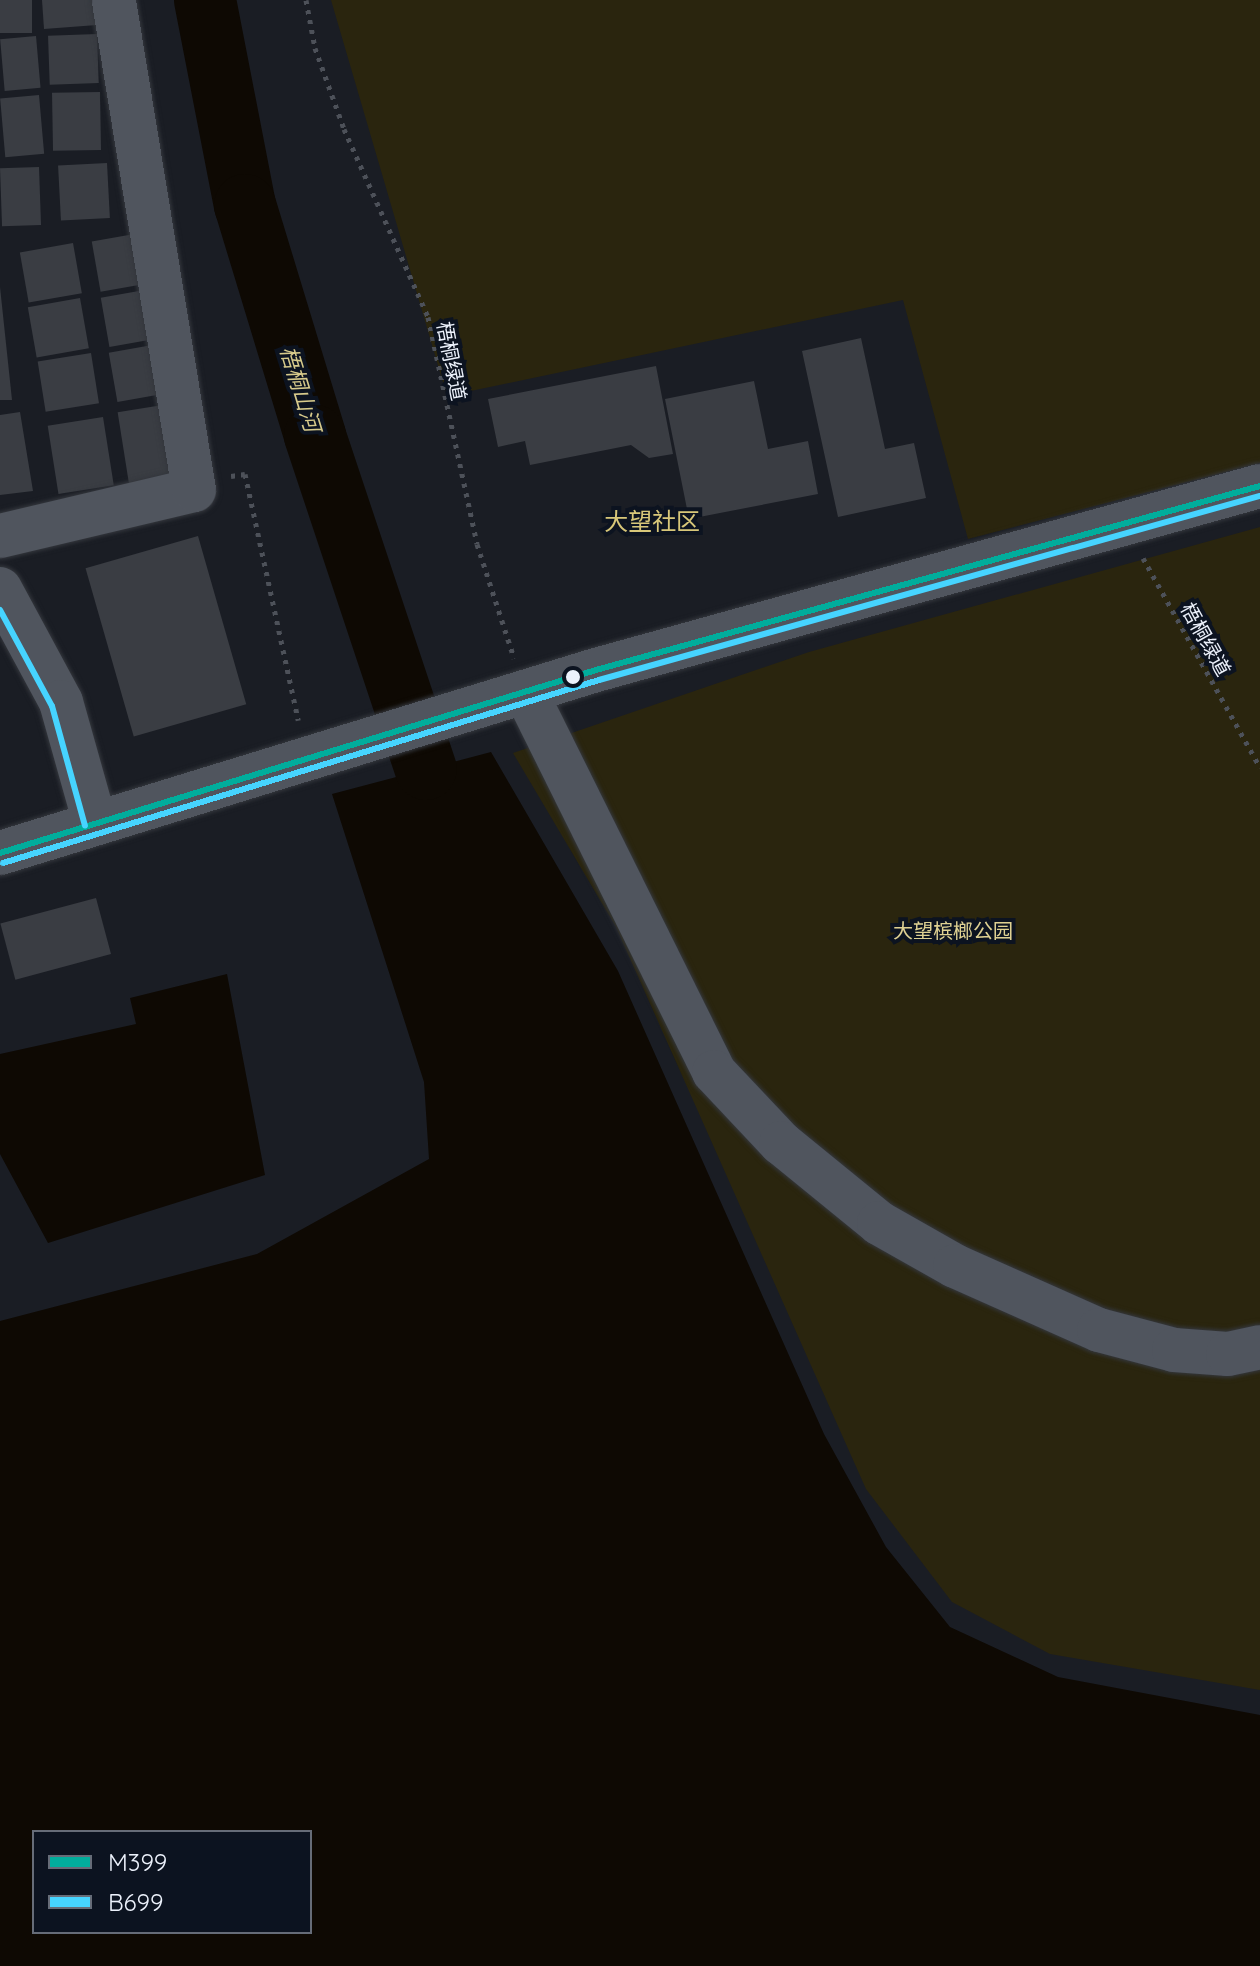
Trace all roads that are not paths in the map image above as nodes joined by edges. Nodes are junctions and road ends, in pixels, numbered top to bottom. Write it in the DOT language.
graph roads {
  1 [pos="114,0"];
  2 [pos="1260,486"];
  3 [pos="0,536"];
  4 [pos="0,589"];
  5 [pos="507,699"];
  6 [pos="95,823"];
  7 [pos="0,853"];
  8 [pos="1260,1347"];
  1 -- 3 [label="street"];
  2 -- 5 [label="street"];
  4 -- 6 [label="street"];
  5 -- 6 [label="street"];
  5 -- 8 [label="street"];
  6 -- 7 [label="street"];
}
